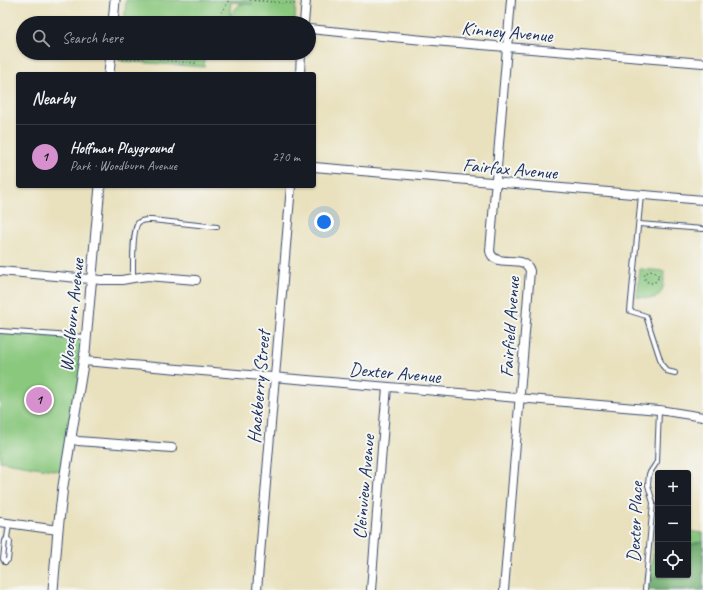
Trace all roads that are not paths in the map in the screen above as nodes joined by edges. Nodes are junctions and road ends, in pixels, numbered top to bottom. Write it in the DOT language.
graph roads {
  1 [pos="115,0"];
  2 [pos="306,0"];
  3 [pos="511,0"];
  4 [pos="114,16"];
  5 [pos="305,16"];
  6 [pos="316,30"];
  7 [pos="507,46"];
  8 [pos="110,60"];
  9 [pos="301,60"];
  10 [pos="703,63"];
  11 [pos="109,72"];
  12 [pos="300,72"];
  13 [pos="316,167"];
  14 [pos="496,183"];
  15 [pos="100,188"];
  16 [pos="291,188"];
  17 [pos="641,195"];
  18 [pos="703,200"];
  19 [pos="639,224"];
  20 [pos="217,227"];
  21 [pos="703,230"];
  22 [pos="0,271"];
  23 [pos="133,278"];
  24 [pos="92,279"];
  25 [pos="196,280"];
  26 [pos="0,330"];
  27 [pos="87,337"];
  28 [pos="84,361"];
  29 [pos="675,373"];
  30 [pos="274,378"];
  31 [pos="388,388"];
  32 [pos="519,398"];
  33 [pos="659,410"];
  34 [pos="703,417"];
  35 [pos="71,438"];
  36 [pos="172,448"];
  37 [pos="4,523"];
  38 [pos="58,530"];
  39 [pos="7,538"];
  40 [pos="53,590"];
  41 [pos="257,590"];
  42 [pos="371,590"];
  43 [pos="504,590"];
  44 [pos="645,590"];
  1 -- 4 [label="street"];
  2 -- 5 [label="street"];
  3 -- 7 [label="street, Fairfield Avenue"];
  6 -- 7 [label="street, Kinney Avenue"];
  7 -- 10 [label="street, Kinney Avenue"];
  7 -- 14 [label="street, Fairfield Avenue"];
  8 -- 11 [label="street"];
  9 -- 12 [label="street"];
  13 -- 14 [label="street, Fairfax Avenue"];
  14 -- 17 [label="street, Fairfax Avenue"];
  14 -- 32 [label="street, Fairfield Avenue"];
  15 -- 24 [label="street, Woodburn Avenue"];
  16 -- 30 [label="street, Hackberry Street"];
  17 -- 18 [label="street, Fairfax Avenue"];
  17 -- 19 [label="lane"];
  19 -- 21 [label="lane"];
  19 -- 29 [label="lane"];
  20 -- 23 [label="lane"];
  22 -- 24 [label="street"];
  23 -- 24 [label="street"];
  23 -- 25 [label="street"];
  24 -- 27 [label="street, Woodburn Avenue"];
  26 -- 27 [label="lane"];
  27 -- 28 [label="street, Woodburn Avenue"];
  28 -- 30 [label="street, Dexter Avenue"];
  28 -- 35 [label="street, Woodburn Avenue"];
  30 -- 31 [label="street, Dexter Avenue"];
  30 -- 41 [label="street, Hackberry Street"];
  31 -- 32 [label="street, Dexter Avenue"];
  31 -- 42 [label="street, Cleinview Avenue"];
  32 -- 33 [label="street, Dexter Avenue"];
  32 -- 43 [label="street, Fairfield Avenue"];
  33 -- 34 [label="street, Dexter Avenue"];
  33 -- 44 [label="lane, Dexter Place"];
  35 -- 36 [label="street"];
  35 -- 38 [label="street, Woodburn Avenue"];
  37 -- 38 [label="street"];
  37 -- 39 [label="lane"];
  38 -- 40 [label="street, Woodburn Avenue"];
  39 -- 39 [label="lane"];
}
